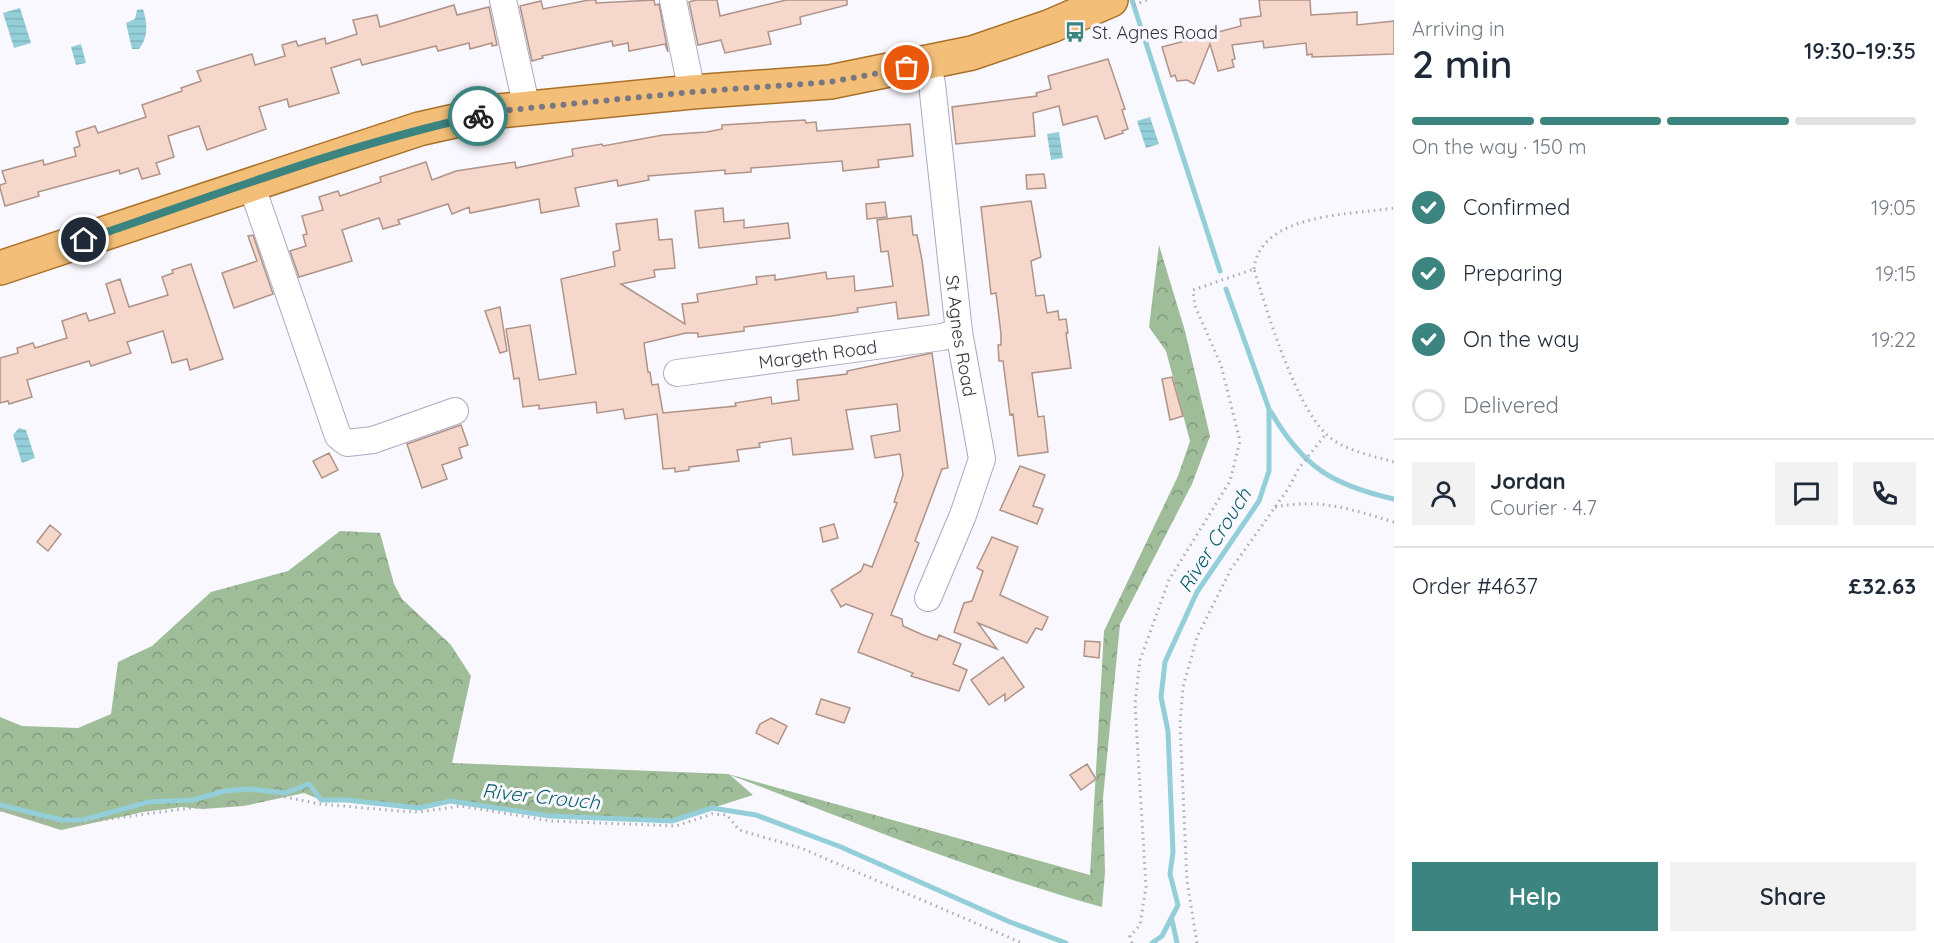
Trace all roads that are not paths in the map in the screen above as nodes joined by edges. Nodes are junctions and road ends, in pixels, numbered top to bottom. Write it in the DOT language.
graph roads {
  1 [pos="503,0"];
  2 [pos="673,0"];
  3 [pos="1111,0"];
  4 [pos="927,64"];
  5 [pos="692,92"];
  6 [pos="527,109"];
  7 [pos="250,184"];
  8 [pos="0,268"];
  9 [pos="959,332"];
  10 [pos="677,373"];
  11 [pos="455,411"];
  12 [pos="928,598"];
  1 -- 6 [label="street"];
  2 -- 5 [label="street"];
  3 -- 4 [label="main road"];
  4 -- 5 [label="main road"];
  4 -- 9 [label="street, St Agnes Road"];
  5 -- 6 [label="main road"];
  6 -- 7 [label="main road"];
  7 -- 8 [label="main road"];
  7 -- 11 [label="street"];
  9 -- 10 [label="street, Margeth Road"];
  9 -- 12 [label="street, St Agnes Road"];
}
